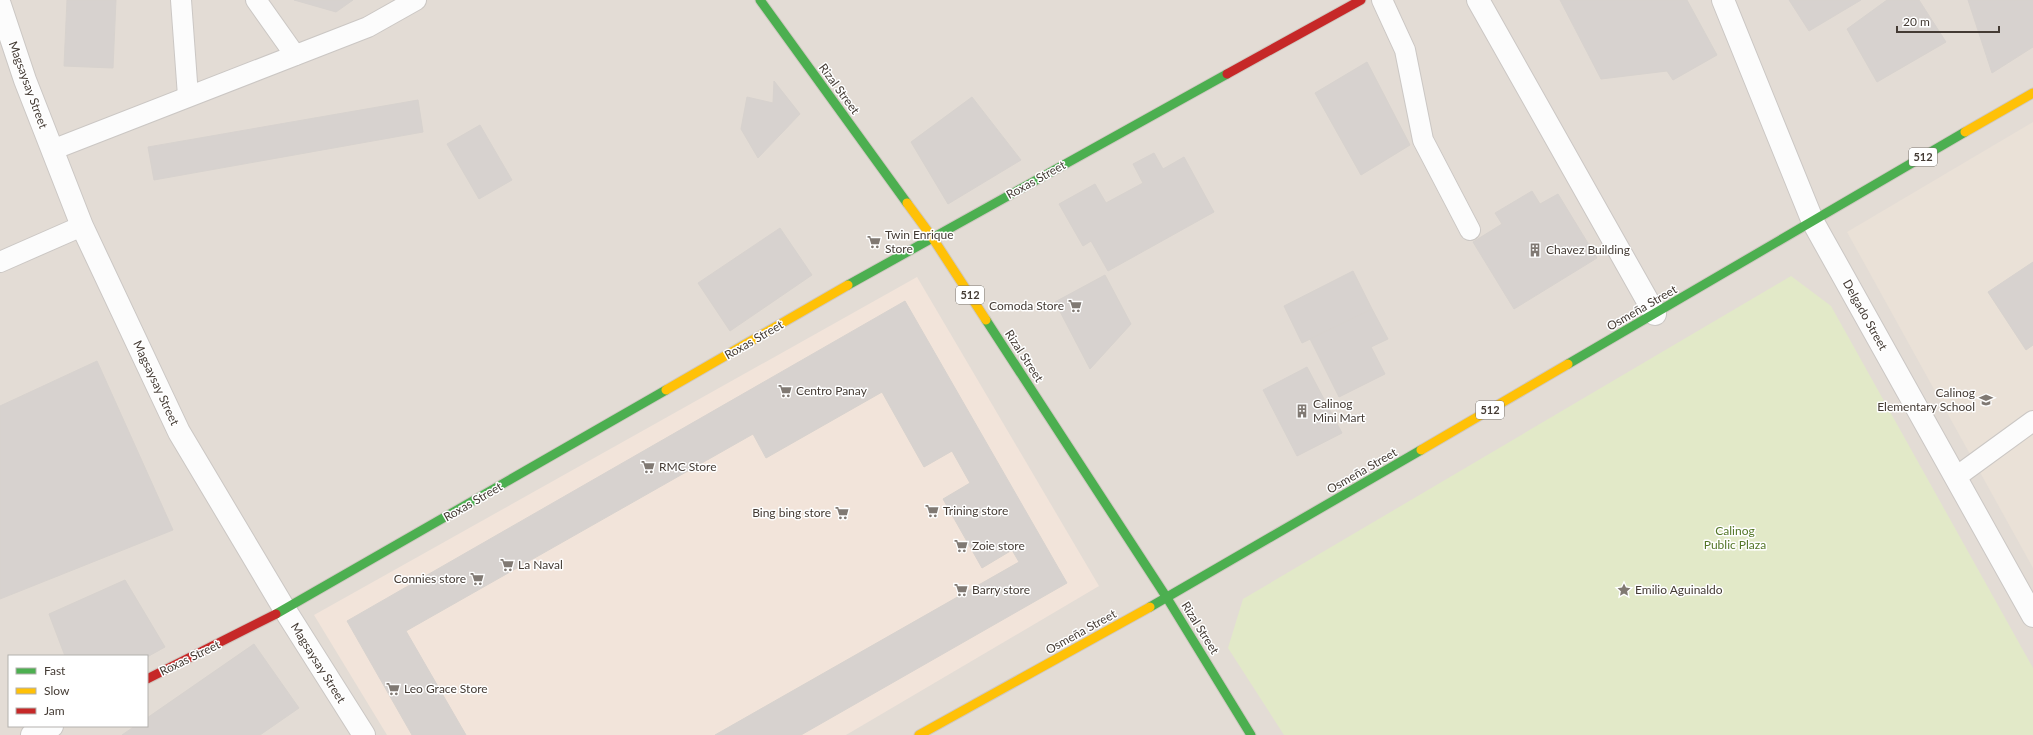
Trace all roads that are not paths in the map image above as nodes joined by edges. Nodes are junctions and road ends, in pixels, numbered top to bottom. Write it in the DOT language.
graph roads {
  1 [pos="181,0"];
  2 [pos="256,0"];
  3 [pos="416,0"];
  4 [pos="760,0"];
  5 [pos="1361,0"];
  6 [pos="1382,0"];
  7 [pos="1478,0"];
  8 [pos="1723,0"];
  9 [pos="0,4"];
  10 [pos="295,55"];
  11 [pos="2033,93"];
  12 [pos="188,96"];
  13 [pos="52,150"];
  14 [pos="1813,222"];
  15 [pos="82,226"];
  16 [pos="1470,230"];
  17 [pos="932,237"];
  18 [pos="0,262"];
  19 [pos="1655,314"];
  20 [pos="2033,421"];
  21 [pos="1956,477"];
  22 [pos="1167,598"];
  23 [pos="285,610"];
  24 [pos="2033,616"];
  25 [pos="148,678"];
  26 [pos="50,727"];
  27 [pos="32,735"];
  28 [pos="364,735"];
  29 [pos="919,735"];
  30 [pos="1251,735"];
  1 -- 12 [label="lane"];
  2 -- 10 [label="lane"];
  3 -- 10 [label="lane"];
  4 -- 17 [label="main road, Rizal Street / 512"];
  5 -- 17 [label="main road, Roxas Street"];
  6 -- 16 [label="lane"];
  7 -- 19 [label="street"];
  8 -- 14 [label="street, Delgado Street"];
  9 -- 13 [label="street, Magsaysay Street"];
  10 -- 12 [label="lane"];
  11 -- 14 [label="main road, 512"];
  12 -- 13 [label="lane"];
  13 -- 15 [label="street, Magsaysay Street"];
  14 -- 19 [label="main road, Osmeña Street / 512"];
  14 -- 21 [label="street, Delgado Street"];
  15 -- 18 [label="lane"];
  15 -- 23 [label="street, Magsaysay Street"];
  17 -- 22 [label="main road, Rizal Street / 512"];
  17 -- 23 [label="main road, Roxas Street"];
  19 -- 22 [label="main road, Osmeña Street / 512"];
  20 -- 21 [label="lane"];
  21 -- 24 [label="street, Delgado Street"];
  22 -- 29 [label="main road, Osmeña Street"];
  22 -- 30 [label="main road, Rizal Street"];
  23 -- 25 [label="main road, Roxas Street"];
  23 -- 28 [label="street, Magsaysay Street"];
  26 -- 27 [label="street"];
}
